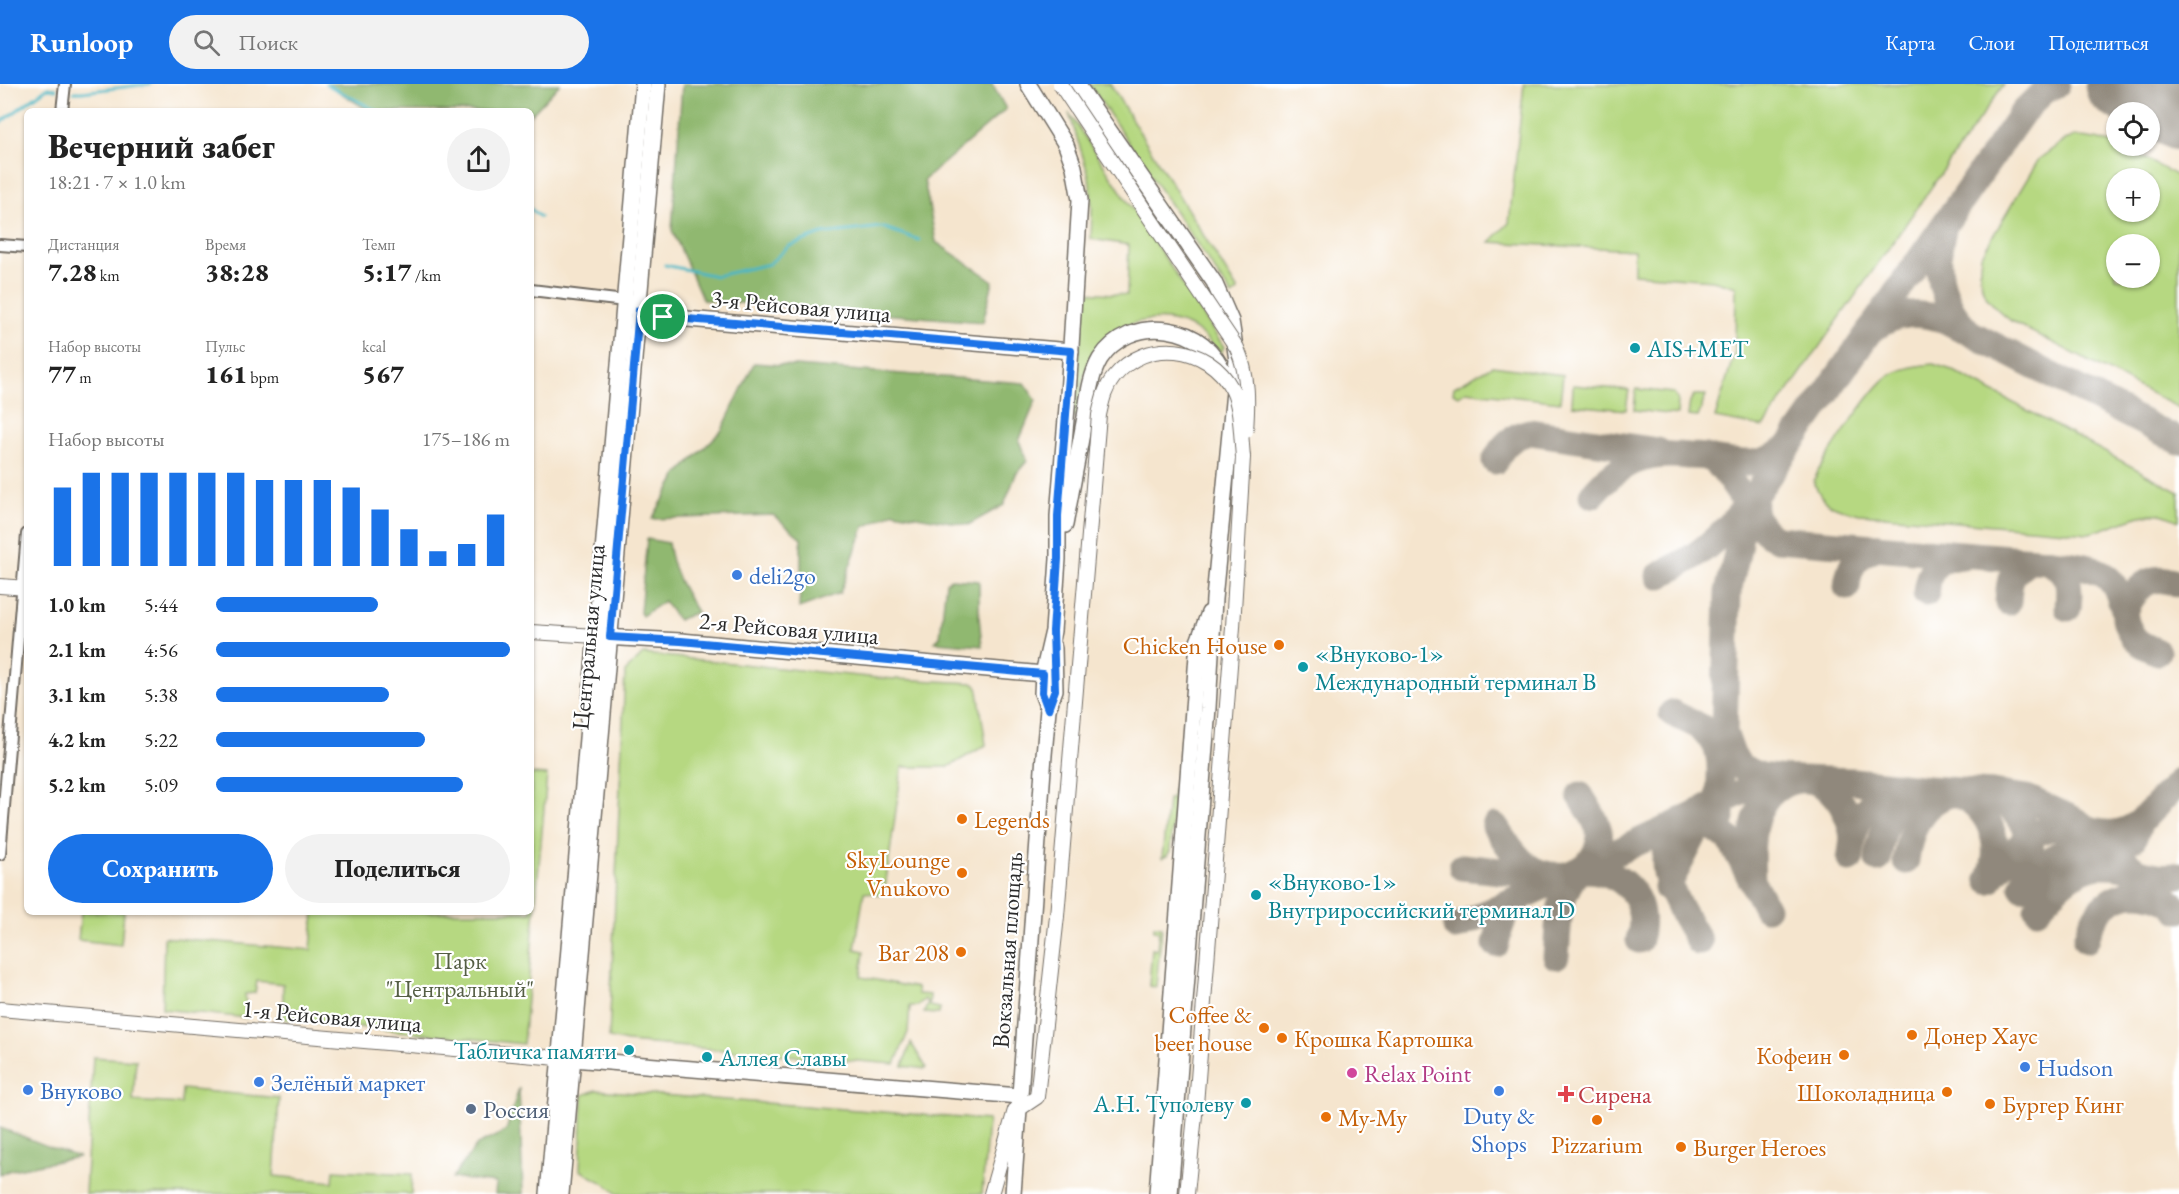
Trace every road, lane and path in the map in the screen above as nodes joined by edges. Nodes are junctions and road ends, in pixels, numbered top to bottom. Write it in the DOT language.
graph roads {
  1 [pos="65,84"];
  2 [pos="643,84"];
  3 [pos="658,84"];
  4 [pos="1028,84"];
  5 [pos="1060,84"];
  6 [pos="1077,84"];
  7 [pos="62,108"];
  8 [pos="0,245"];
  9 [pos="24,247"];
  10 [pos="534,290"];
  11 [pos="625,301"];
  12 [pos="639,310"];
  13 [pos="1071,351"];
  14 [pos="1235,396"];
  15 [pos="1243,457"];
  16 [pos="1058,559"];
  17 [pos="0,586"];
  18 [pos="24,588"];
  19 [pos="24,599"];
  20 [pos="1214,599"];
  21 [pos="1053,631"];
  22 [pos="534,632"];
  23 [pos="603,637"];
  24 [pos="1043,674"];
  25 [pos="1048,709"];
  26 [pos="1184,836"];
  27 [pos="0,854"];
  28 [pos="1197,854"];
  29 [pos="0,1009"];
  30 [pos="566,1059"];
  31 [pos="1166,1082"];
  32 [pos="1177,1101"];
  33 [pos="1019,1103"];
  34 [pos="548,1194"];
  35 [pos="561,1194"];
  36 [pos="991,1194"];
  37 [pos="1013,1194"];
  38 [pos="1157,1194"];
  39 [pos="1170,1194"];
  40 [pos="1187,1194"];
  1 -- 7 [label="street"];
  2 -- 11 [label="main road, Центральная улица"];
  3 -- 12 [label="main road, Центральная улица"];
  4 -- 13 [label="main road, Вокзальная площадь"];
  5 -- 15 [label="street, bridge"];
  6 -- 14 [label="main road"];
  8 -- 9 [label="street"];
  10 -- 11 [label="street, 3-я Рейсовая улица"];
  11 -- 12 [label="main road, 3-я Рейсовая улица"];
  11 -- 23 [label="main road, Центральная улица"];
  12 -- 13 [label="main road, 3-я Рейсовая улица"];
  12 -- 23 [label="main road, Центральная улица"];
  13 -- 16 [label="main road, Вокзальная площадь"];
  14 -- 16 [label="main road"];
  14 -- 20 [label="main road"];
  15 -- 33 [label="street, bridge"];
  15 -- 40 [label="street"];
  16 -- 21 [label="main road, Вокзальная площадь"];
  17 -- 18 [label="street"];
  19 -- 27 [label="street"];
  20 -- 26 [label="main road"];
  20 -- 28 [label="main road"];
  21 -- 24 [label="main road, Вокзальная площадь"];
  21 -- 25 [label="main road, Вокзальная площадь"];
  22 -- 23 [label="street, 2-я Рейсовая улица"];
  23 -- 24 [label="main road, 2-я Рейсовая улица"];
  23 -- 30 [label="main road, Центральная улица"];
  24 -- 25 [label="main road, Вокзальная площадь"];
  25 -- 33 [label="main road, Вокзальная площадь"];
  26 -- 28 [label="main road"];
  26 -- 31 [label="main road"];
  28 -- 32 [label="main road"];
  29 -- 30 [label="street, 1-я Рейсовая улица"];
  30 -- 33 [label="main road, 1-я Рейсовая улица"];
  30 -- 34 [label="main road, Центральная улица"];
  30 -- 35 [label="main road, Центральная улица"];
  31 -- 32 [label="main road"];
  31 -- 38 [label="main road"];
  32 -- 39 [label="main road"];
  33 -- 36 [label="street"];
  33 -- 37 [label="main road, Вокзальная площадь"];
}
